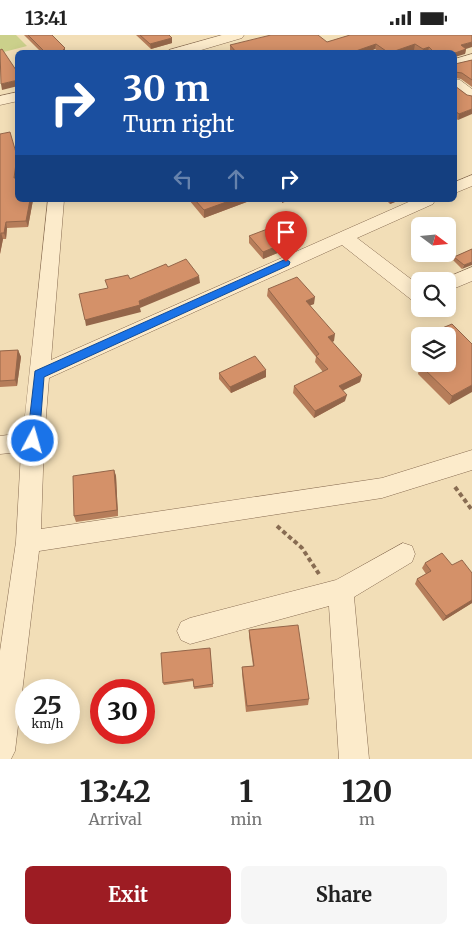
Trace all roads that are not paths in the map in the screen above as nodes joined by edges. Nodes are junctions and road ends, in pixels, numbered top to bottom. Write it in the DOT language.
graph roads {
  1 [pos="226,36"];
  2 [pos="183,50"];
  3 [pos="472,58"];
  4 [pos="457,63"];
  5 [pos="457,85"];
  6 [pos="472,96"];
  7 [pos="15,97"];
  8 [pos="0,101"];
  9 [pos="472,180"];
  10 [pos="457,187"];
  11 [pos="56,202"];
  12 [pos="422,202"];
  13 [pos="343,237"];
  14 [pos="472,273"];
  15 [pos="456,281"];
  16 [pos="411,289"];
  17 [pos="39,374"];
  18 [pos="33,441"];
  19 [pos="0,445"];
  20 [pos="472,460"];
  21 [pos="28,542"];
  22 [pos="403,554"];
  23 [pos="336,592"];
  24 [pos="190,631"];
  25 [pos="0,751"];
  26 [pos="354,759"];
  1 -- 2 [label="street"];
  3 -- 4 [label="street"];
  5 -- 6 [label="street"];
  7 -- 8 [label="street"];
  9 -- 10 [label="street"];
  11 -- 17 [label="street"];
  12 -- 13 [label="street"];
  13 -- 16 [label="street"];
  13 -- 17 [label="street"];
  14 -- 15 [label="street"];
  17 -- 18 [label="street"];
  18 -- 19 [label="street"];
  18 -- 21 [label="street"];
  20 -- 21 [label="street"];
  21 -- 25 [label="street"];
  22 -- 23 [label="street"];
  23 -- 24 [label="street"];
  23 -- 26 [label="street"];
}
